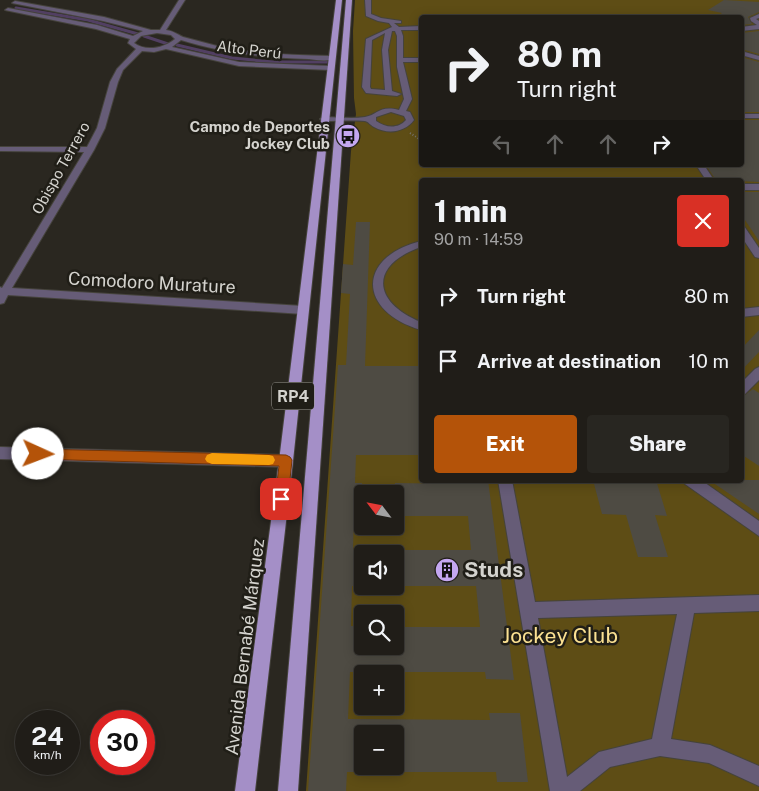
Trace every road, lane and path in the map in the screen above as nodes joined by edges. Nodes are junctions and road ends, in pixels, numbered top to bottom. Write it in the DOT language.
graph roads {
  1 [pos="182,0"];
  2 [pos="339,0"];
  3 [pos="349,0"];
  4 [pos="368,0"];
  5 [pos="0,5"];
  6 [pos="12,7"];
  7 [pos="759,16"];
  8 [pos="419,22"];
  9 [pos="391,26"];
  10 [pos="759,26"];
  11 [pos="419,28"];
  12 [pos="744,28"];
  13 [pos="162,31"];
  14 [pos="152,32"];
  15 [pos="178,37"];
  16 [pos="134,38"];
  17 [pos="165,47"];
  18 [pos="140,48"];
  19 [pos="744,55"];
  20 [pos="759,58"];
  21 [pos="400,60"];
  22 [pos="419,60"];
  23 [pos="331,63"];
  24 [pos="389,94"];
  25 [pos="407,94"];
  26 [pos="402,112"];
  27 [pos="744,116"];
  28 [pos="759,116"];
  29 [pos="324,119"];
  30 [pos="340,119"];
  31 [pos="371,119"];
  32 [pos="0,149"];
  33 [pos="90,150"];
  34 [pos="701,167"];
  35 [pos="709,178"];
  36 [pos="744,187"];
  37 [pos="759,187"];
  38 [pos="744,232"];
  39 [pos="419,244"];
  40 [pos="759,255"];
  41 [pos="2,294"];
  42 [pos="303,310"];
  43 [pos="759,311"];
  44 [pos="744,313"];
  45 [pos="419,325"];
  46 [pos="759,372"];
  47 [pos="744,387"];
  48 [pos="0,453"];
  49 [pos="286,460"];
  50 [pos="506,483"];
  51 [pos="694,483"];
  52 [pos="759,530"];
  53 [pos="759,602"];
  54 [pos="686,605"];
  55 [pos="528,610"];
  56 [pos="660,747"];
  57 [pos="759,776"];
  58 [pos="245,791"];
  59 [pos="288,791"];
  60 [pos="560,791"];
  61 [pos="564,791"];
  1 -- 13 [label="street"];
  2 -- 23 [label="main road, Avenida Bernabé Márquez / RP4"];
  3 -- 30 [label="main road, RP4"];
  4 -- 9 [label="street"];
  5 -- 6 [label="street"];
  6 -- 14 [label="street"];
  6 -- 16 [label="street"];
  7 -- 10 [label="street"];
  8 -- 9 [label="street"];
  9 -- 11 [label="street"];
  9 -- 21 [label="street"];
  9 -- 24 [label="street"];
  9 -- 24 [label="street"];
  10 -- 12 [label="street"];
  13 -- 14 [label="street"];
  13 -- 15 [label="street, Alto Perú"];
  14 -- 16 [label="street"];
  15 -- 17 [label="street"];
  15 -- 23 [label="street, Alto Perú"];
  16 -- 18 [label="street"];
  17 -- 18 [label="street, Alto Perú"];
  17 -- 23 [label="street, Alto Perú"];
  18 -- 33 [label="street, Obispo Terrero"];
  19 -- 20 [label="street"];
  21 -- 22 [label="street"];
  21 -- 25 [label="street"];
  23 -- 29 [label="main road, Avenida Bernabé Márquez / RP4"];
  24 -- 25 [label="street"];
  25 -- 26 [label="street"];
  26 -- 31 [label="street"];
  26 -- 31 [label="street"];
  27 -- 28 [label="street"];
  29 -- 30 [label="street"];
  29 -- 42 [label="main road, Avenida Bernabé Márquez / RP4"];
  30 -- 31 [label="street"];
  30 -- 59 [label="main road, RP4"];
  32 -- 33 [label="street"];
  33 -- 41 [label="street, Obispo Terrero"];
  34 -- 35 [label="street"];
  36 -- 37 [label="street"];
  38 -- 40 [label="street"];
  39 -- 45 [label="street"];
  41 -- 42 [label="street, Comodoro Murature"];
  42 -- 49 [label="main road, Avenida Bernabé Márquez / RP4"];
  43 -- 44 [label="street"];
  46 -- 47 [label="street"];
  48 -- 49 [label="street"];
  49 -- 58 [label="main road, Avenida Bernabé Márquez / RP4"];
  50 -- 55 [label="street"];
  51 -- 52 [label="street"];
  53 -- 54 [label="street"];
  54 -- 55 [label="street"];
  54 -- 56 [label="street"];
  55 -- 60 [label="street"];
  56 -- 57 [label="street"];
  56 -- 61 [label="street"];
}
